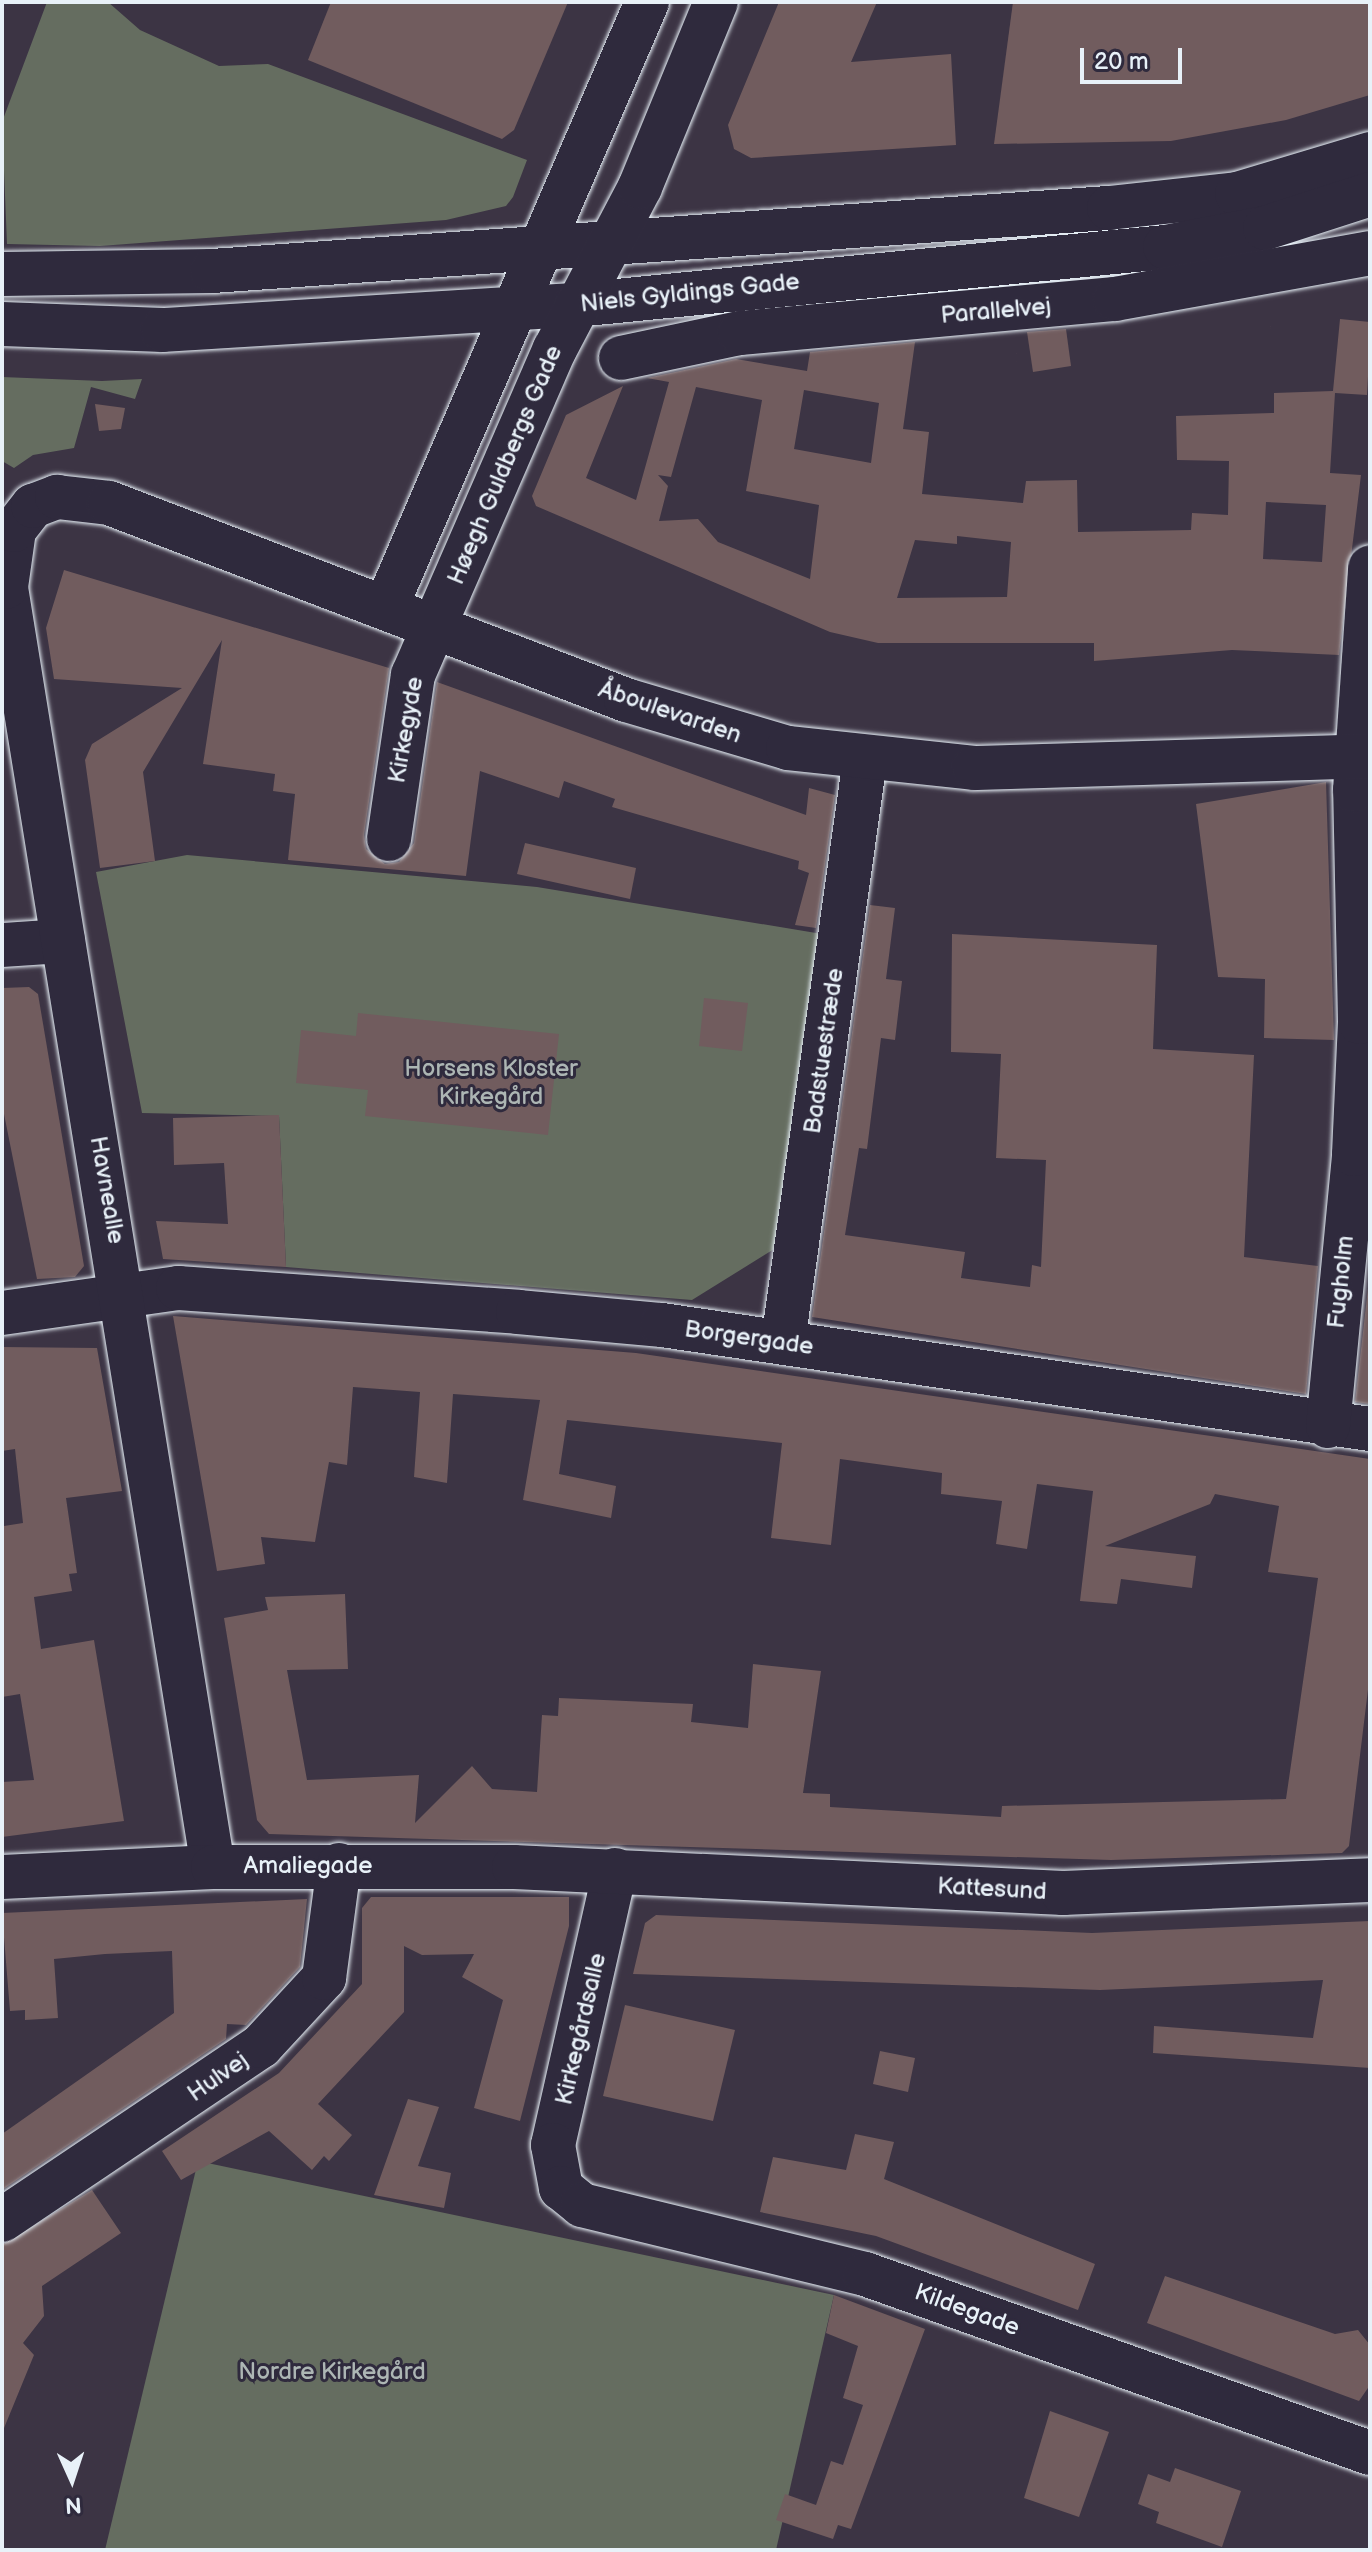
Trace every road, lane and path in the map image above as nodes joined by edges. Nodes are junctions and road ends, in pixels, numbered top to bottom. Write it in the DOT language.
graph roads {
  1 [pos="647,2"];
  2 [pos="716,2"];
  3 [pos="1370,154"];
  4 [pos="1370,194"];
  5 [pos="609,243"];
  6 [pos="541,246"];
  7 [pos="1370,253"];
  8 [pos="2,274"];
  9 [pos="576,305"];
  10 [pos="515,308"];
  11 [pos="2,324"];
  12 [pos="621,358"];
  13 [pos="8,525"];
  14 [pos="1370,568"];
  15 [pos="386,607"];
  16 [pos="436,624"];
  17 [pos="1363,756"];
  18 [pos="865,759"];
  19 [pos="389,839"];
  20 [pos="63,941"];
  21 [pos="2,945"];
  22 [pos="125,1292"];
  23 [pos="2,1313"];
  24 [pos="783,1342"];
  25 [pos="1349,1428"];
  26 [pos="339,1865"];
  27 [pos="213,1867"];
  28 [pos="615,1870"];
  29 [pos="2,1877"];
  30 [pos="1370,1880"];
  31 [pos="561,2188"];
  32 [pos="2,2220"];
  33 [pos="1370,2453"];
  1 -- 6 [label="street"];
  2 -- 5 [label="street, Høegh Guldbergs Gade"];
  3 -- 5 [label="street"];
  4 -- 9 [label="street, Niels Gyldings Gade"];
  5 -- 6 [label="street"];
  5 -- 9 [label="street, Høegh Guldbergs Gade"];
  6 -- 8 [label="street"];
  6 -- 10 [label="street"];
  7 -- 12 [label="street, Parallelvej"];
  9 -- 10 [label="street, Niels Gyldings Gade"];
  9 -- 16 [label="street, Høegh Guldbergs Gade"];
  10 -- 11 [label="street, Niels Gyldings Gade"];
  10 -- 15 [label="street"];
  13 -- 15 [label="street, Åboulevarden"];
  13 -- 20 [label="street, Havnealle"];
  14 -- 17 [label="street, Fugholm"];
  15 -- 16 [label="street, Åboulevarden"];
  16 -- 18 [label="street, Åboulevarden"];
  16 -- 19 [label="street, Kirkegyde"];
  17 -- 18 [label="street, Åboulevarden"];
  17 -- 25 [label="street, Fugholm"];
  18 -- 24 [label="street, Badstuestræde"];
  20 -- 21 [label="street"];
  20 -- 22 [label="street, Havnealle"];
  22 -- 23 [label="street, Borgergade"];
  22 -- 24 [label="street, Borgergade"];
  22 -- 27 [label="street, Havnealle"];
  24 -- 25 [label="street, Borgergade"];
  26 -- 27 [label="street, Amaliegade"];
  26 -- 28 [label="street, Amaliegade"];
  26 -- 32 [label="street, Hulvej"];
  27 -- 29 [label="street, Amaliegade"];
  28 -- 30 [label="street, Kattesund"];
  28 -- 31 [label="street, Kirkegårdsalle"];
  31 -- 33 [label="street, Kildegade"];
}
